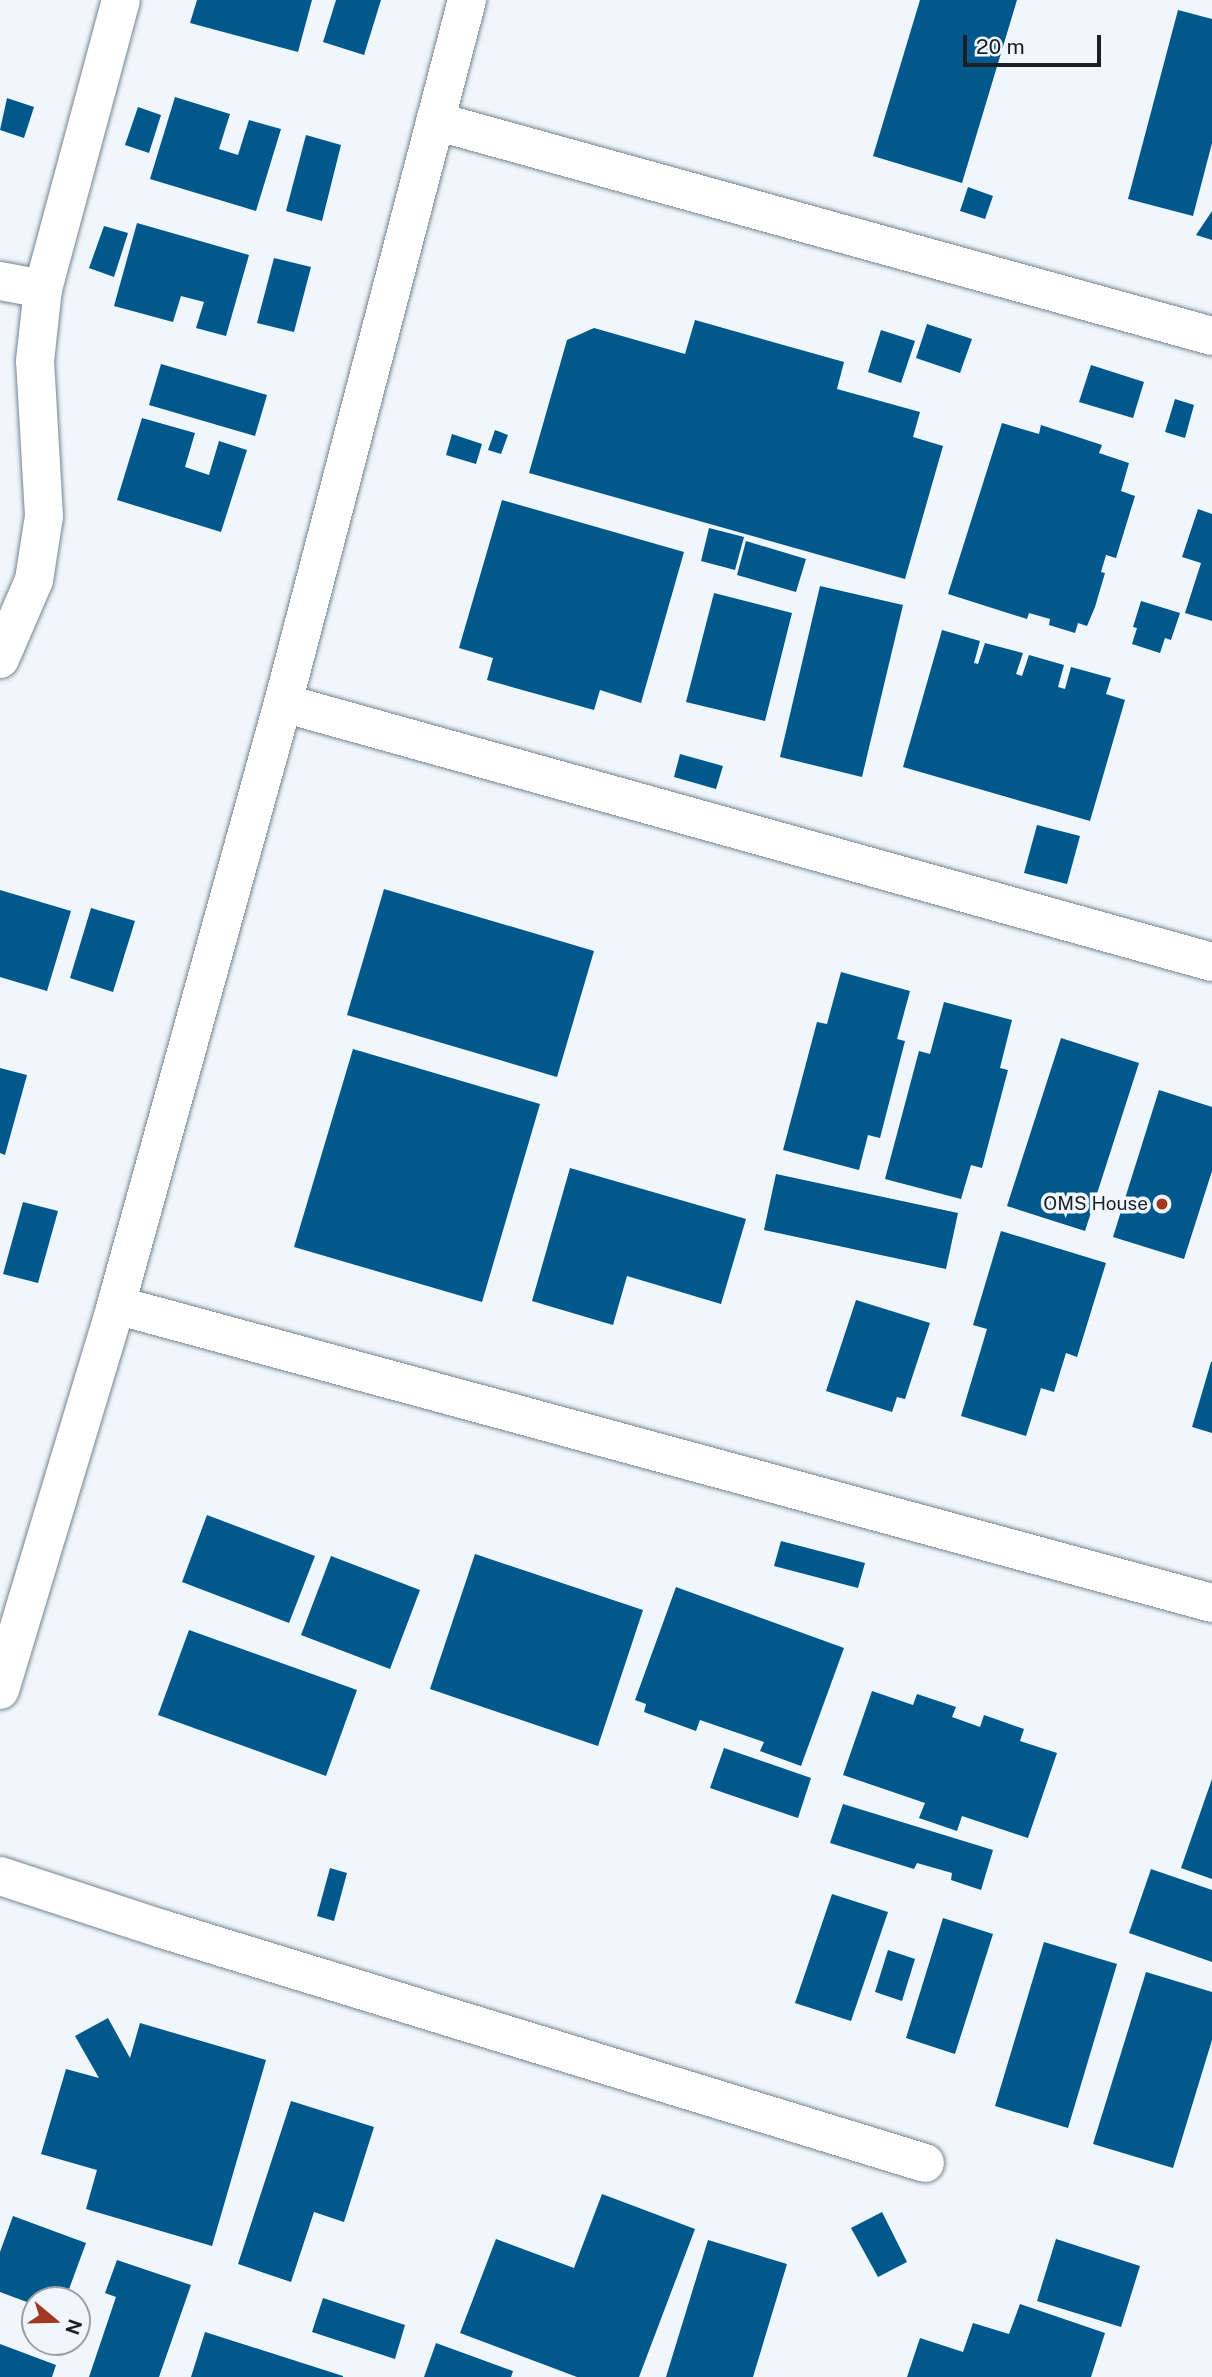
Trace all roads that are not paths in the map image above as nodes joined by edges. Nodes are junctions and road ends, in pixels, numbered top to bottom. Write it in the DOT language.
graph roads {
  1 [pos="121,0"];
  2 [pos="467,0"];
  3 [pos="435,121"];
  4 [pos="0,281"];
  5 [pos="43,289"];
  6 [pos="1212,336"];
  7 [pos="0,659"];
  8 [pos="283,703"];
  9 [pos="1212,962"];
  10 [pos="116,1305"];
  11 [pos="1212,1603"];
  12 [pos="12,1609"];
  13 [pos="0,1690"];
  14 [pos="0,1875"];
  15 [pos="925,2163"];
  1 -- 5 [label="street"];
  2 -- 3 [label="street"];
  3 -- 6 [label="street"];
  3 -- 8 [label="street"];
  4 -- 5 [label="street"];
  5 -- 7 [label="street"];
  8 -- 9 [label="street"];
  8 -- 10 [label="street"];
  10 -- 11 [label="street"];
  10 -- 12 [label="street"];
  12 -- 13 [label="street"];
  14 -- 15 [label="street"];
}
